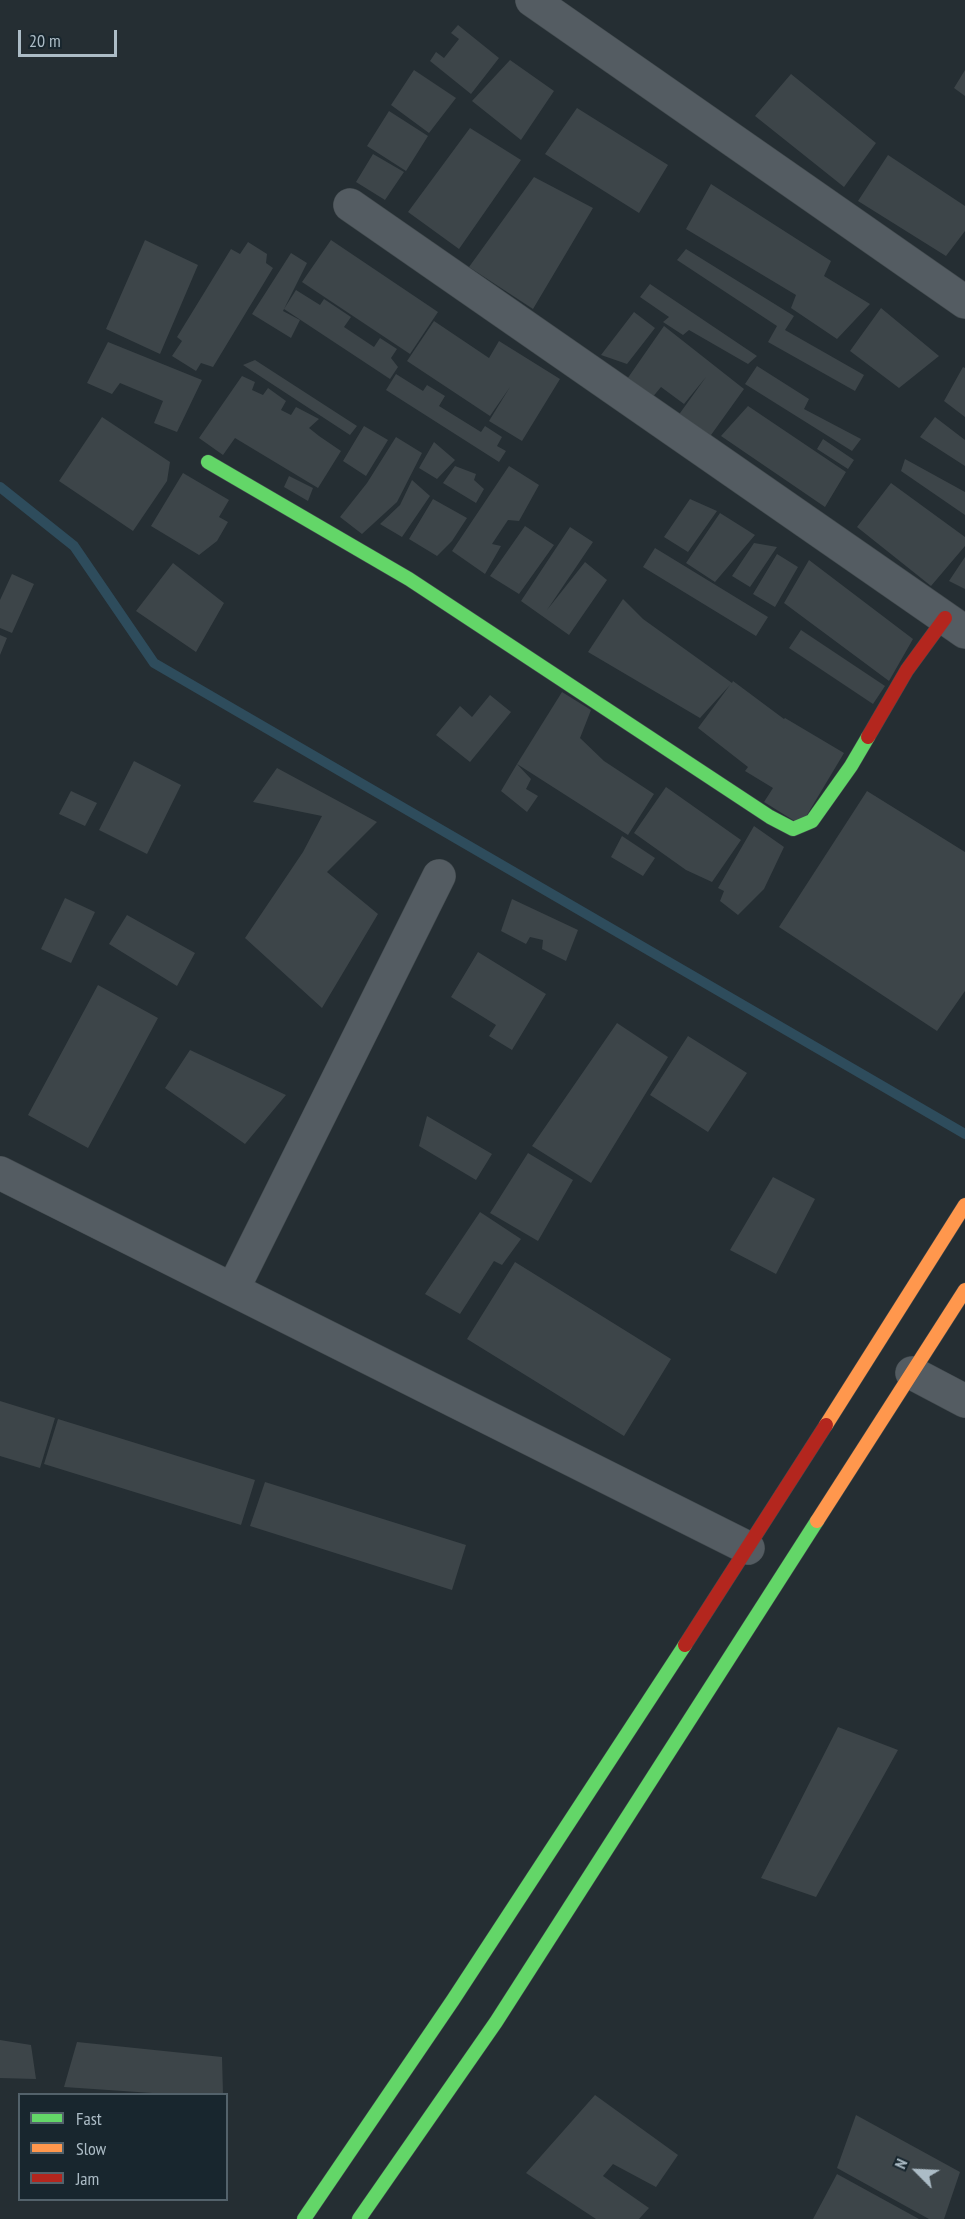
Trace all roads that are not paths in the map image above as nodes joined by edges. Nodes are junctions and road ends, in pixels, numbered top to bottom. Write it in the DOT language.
graph roads {
  1 [pos="532,0"];
  2 [pos="350,206"];
  3 [pos="965,302"];
  4 [pos="208,462"];
  5 [pos="955,625"];
  6 [pos="439,876"];
  7 [pos="0,1173"];
  8 [pos="965,1205"];
  9 [pos="232,1289"];
  10 [pos="965,1290"];
  11 [pos="912,1373"];
  12 [pos="965,1401"];
  13 [pos="748,1548"];
  14 [pos="304,2219"];
  15 [pos="359,2219"];
  1 -- 3 [label="street"];
  2 -- 5 [label="street"];
  4 -- 5 [label="main road"];
  6 -- 9 [label="street"];
  7 -- 9 [label="street"];
  8 -- 13 [label="main road"];
  9 -- 13 [label="street"];
  10 -- 11 [label="main road"];
  11 -- 12 [label="street"];
  11 -- 15 [label="main road"];
  13 -- 14 [label="main road"];
}
